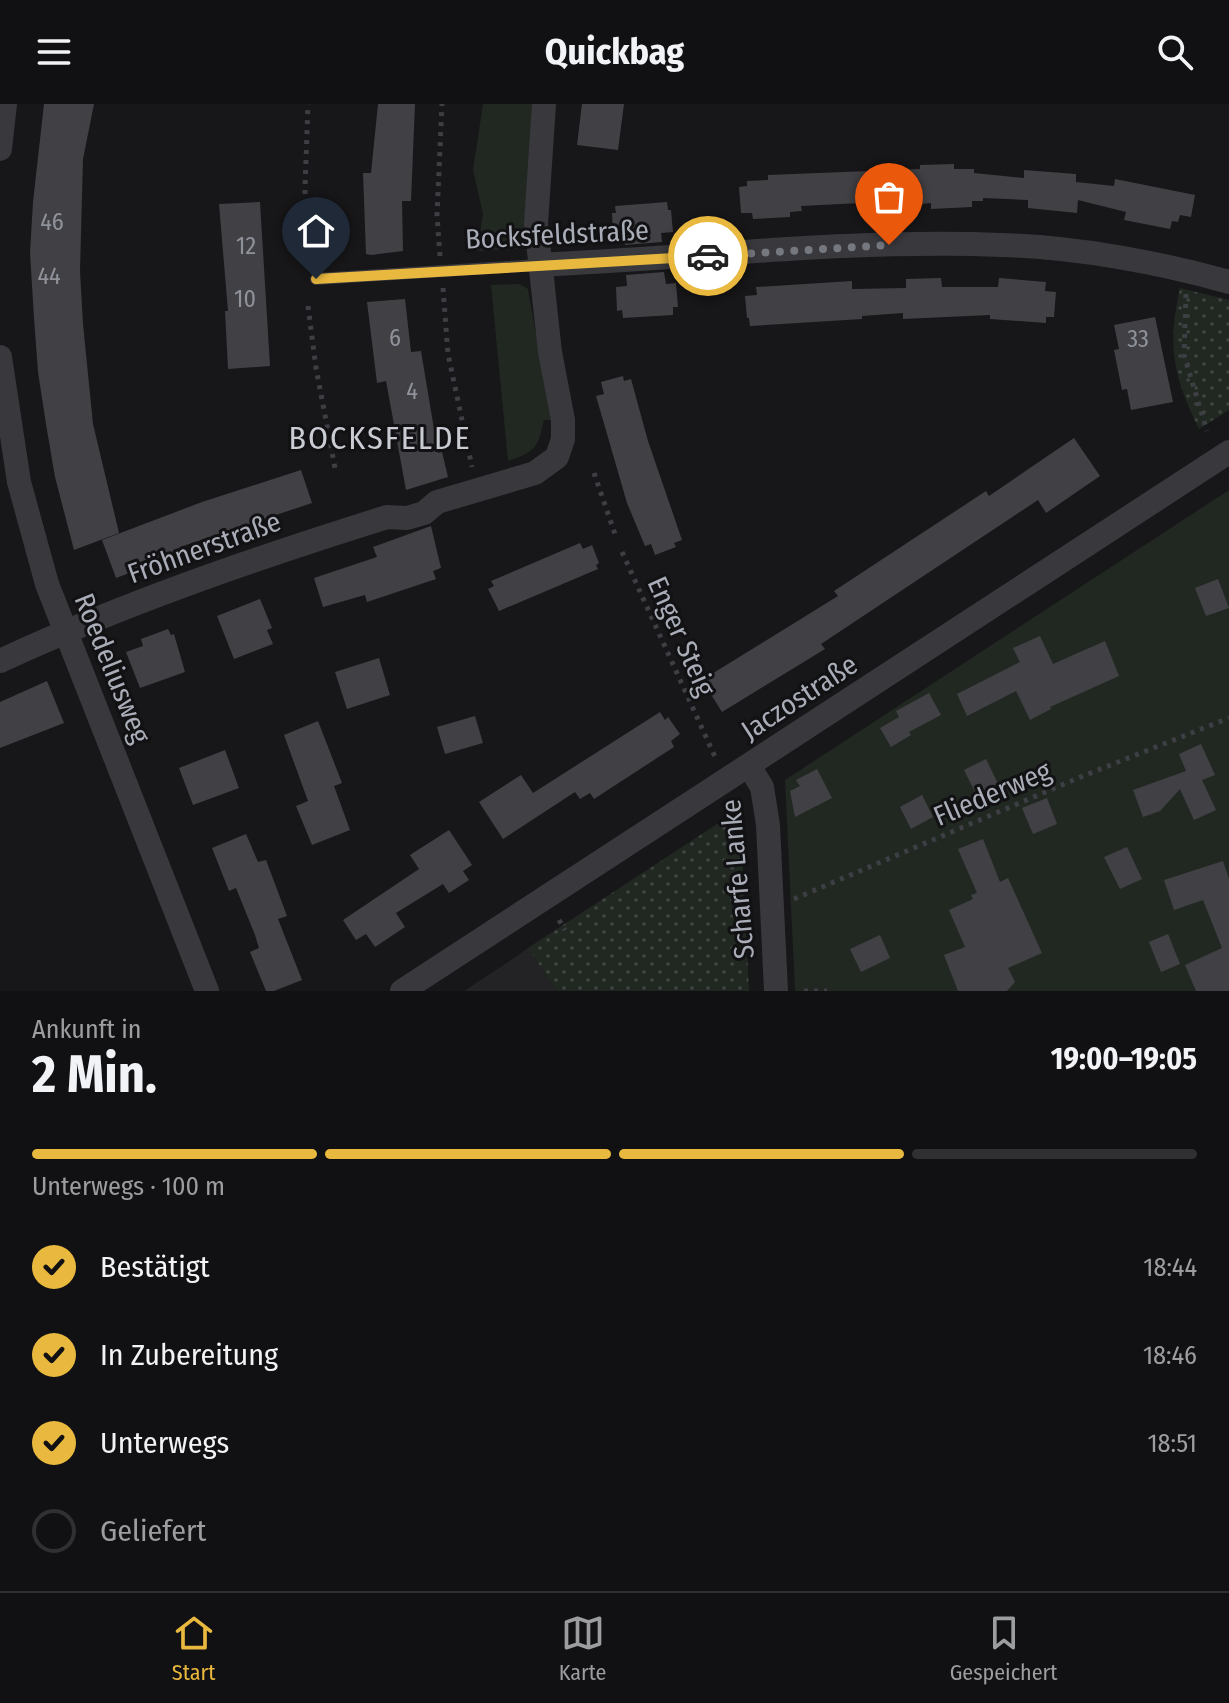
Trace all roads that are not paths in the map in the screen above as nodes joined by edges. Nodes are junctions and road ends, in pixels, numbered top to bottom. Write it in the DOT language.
graph roads {
  1 [pos="5,104"];
  2 [pos="544,104"];
  3 [pos="0,149"];
  4 [pos="539,265"];
  5 [pos="316,279"];
  6 [pos="1229,282"];
  7 [pos="0,357"];
  8 [pos="1229,452"];
  9 [pos="66,630"];
  10 [pos="0,661"];
  11 [pos="749,766"];
  12 [pos="207,991"];
  13 [pos="402,991"];
  14 [pos="776,991"];
  1 -- 3 [label="street"];
  2 -- 4 [label="street, Fröhnerstraße"];
  4 -- 5 [label="lane, Bocksfeldstraße"];
  4 -- 6 [label="street, Bocksfeldstraße"];
  4 -- 9 [label="street, Fröhnerstraße"];
  7 -- 9 [label="street, Roedeliusweg"];
  8 -- 11 [label="street, Jaczostraße"];
  9 -- 10 [label="street, Fröhnerstraße"];
  9 -- 12 [label="street, Roedeliusweg"];
  11 -- 13 [label="street, Jaczostraße"];
  11 -- 14 [label="street, Scharfe Lanke"];
}
